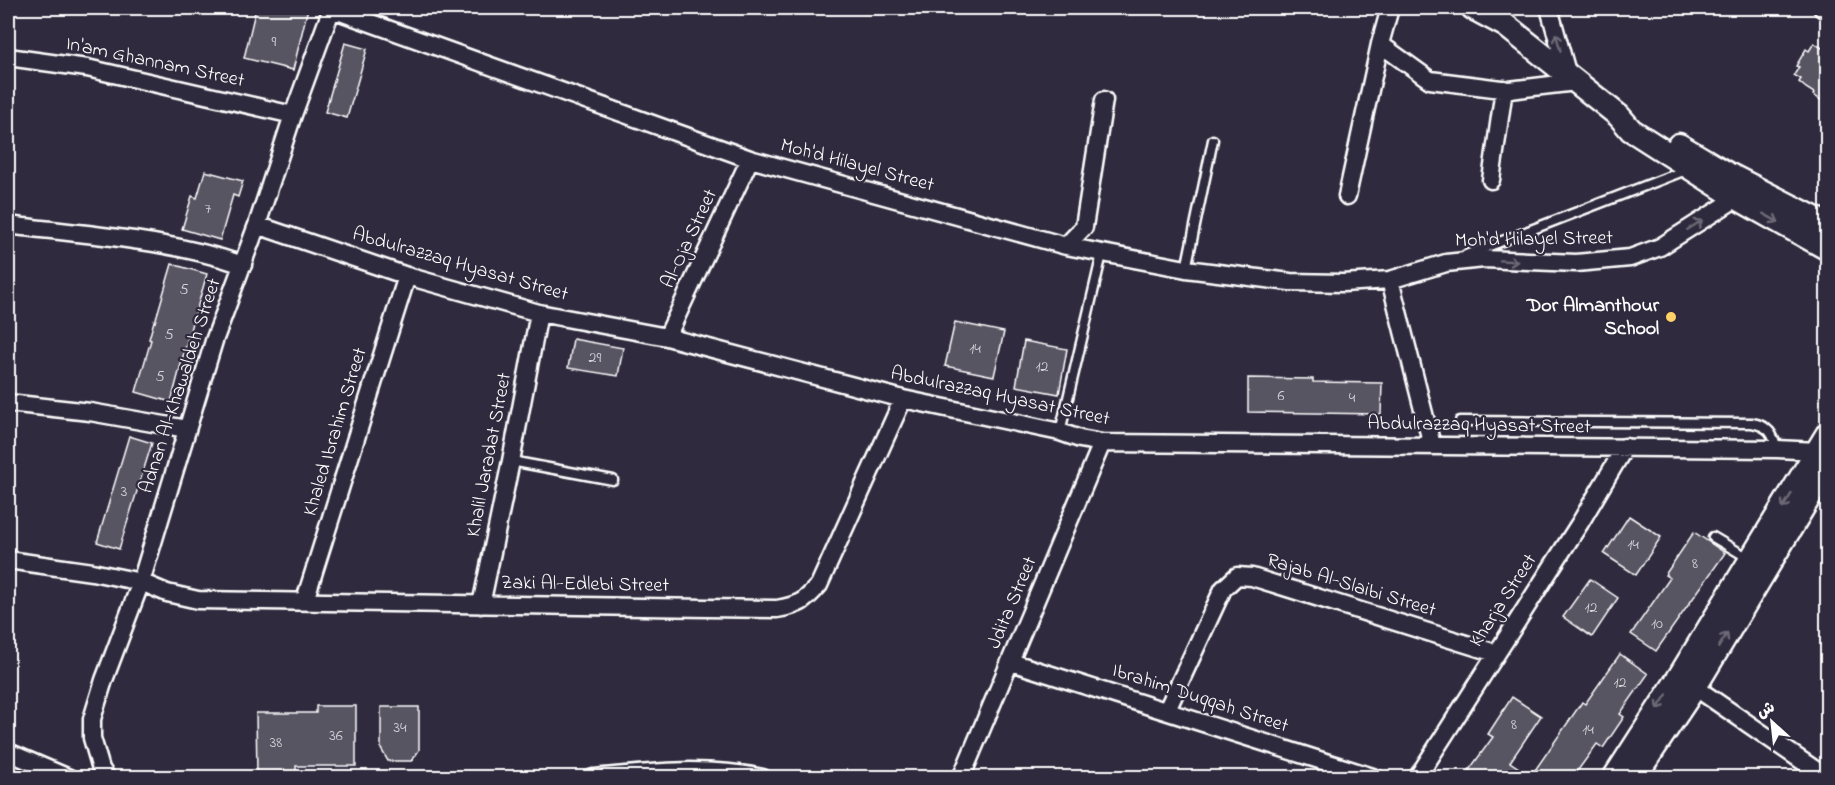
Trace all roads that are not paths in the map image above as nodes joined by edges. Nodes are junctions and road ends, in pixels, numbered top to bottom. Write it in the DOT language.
graph roads {
  1 [pos="332,8"];
  2 [pos="1390,8"];
  3 [pos="1478,8"];
  4 [pos="1549,8"];
  5 [pos="1822,8"];
  6 [pos="1827,12"];
  7 [pos="1380,44"];
  8 [pos="8,57"];
  9 [pos="1572,79"];
  10 [pos="1504,89"];
  11 [pos="1104,100"];
  12 [pos="293,115"];
  13 [pos="1618,116"];
  14 [pos="1213,140"];
  15 [pos="750,159"];
  16 [pos="1689,169"];
  17 [pos="1491,180"];
  18 [pos="1347,196"];
  19 [pos="1737,198"];
  20 [pos="8,225"];
  21 [pos="257,225"];
  22 [pos="1827,225"];
  23 [pos="1066,246"];
  24 [pos="1827,249"];
  25 [pos="1102,254"];
  26 [pos="1446,263"];
  27 [pos="243,265"];
  28 [pos="1186,268"];
  29 [pos="407,276"];
  30 [pos="1390,280"];
  31 [pos="538,313"];
  32 [pos="667,337"];
  33 [pos="903,399"];
  34 [pos="8,403"];
  35 [pos="1460,421"];
  36 [pos="187,429"];
  37 [pos="1060,432"];
  38 [pos="1102,443"];
  39 [pos="1432,445"];
  40 [pos="1625,447"];
  41 [pos="1777,449"];
  42 [pos="1825,451"];
  43 [pos="511,461"];
  44 [pos="613,480"];
  45 [pos="1713,537"];
  46 [pos="8,560"];
  47 [pos="1750,560"];
  48 [pos="141,582"];
  49 [pos="305,600"];
  50 [pos="481,605"];
  51 [pos="1496,652"];
  52 [pos="1011,662"];
  53 [pos="1687,682"];
  54 [pos="1167,710"];
  55 [pos="8,752"];
  56 [pos="69,777"];
  57 [pos="107,777"];
  58 [pos="593,777"];
  59 [pos="763,777"];
  60 [pos="961,777"];
  61 [pos="1376,777"];
  62 [pos="1417,777"];
  63 [pos="1614,777"];
  64 [pos="1634,777"];
  65 [pos="1827,777"];
  1 -- 12 [label="street, Adnan Al-Khawaldeh Street"];
  1 -- 15 [label="street, Moh'd Hilayel Street"];
  2 -- 7 [label="street"];
  3 -- 9 [label="street"];
  9 -- 4 [label="street, one-way"];
  5 -- 6 [label="street"];
  7 -- 10 [label="street"];
  7 -- 18 [label="street"];
  8 -- 12 [label="street, In'am Ghannam Street"];
  9 -- 10 [label="street"];
  9 -- 13 [label="street"];
  10 -- 17 [label="street"];
  11 -- 23 [label="street"];
  12 -- 21 [label="street, Adnan Al-Khawaldeh Street"];
  13 -- 16 [label="street"];
  13 -- 22 [label="street"];
  14 -- 28 [label="lane"];
  15 -- 23 [label="street, Moh'd Hilayel Street"];
  15 -- 32 [label="street, Al-Oja Street"];
  16 -- 19 [label="street"];
  16 -- 26 [label="lane"];
  19 -- 24 [label="street, one-way"];
  26 -- 19 [label="street, Moh'd Hilayel Street, one-way"];
  20 -- 27 [label="street"];
  21 -- 27 [label="street, Adnan Al-Khawaldeh Street"];
  21 -- 29 [label="street, Abdulrazzaq Hyasat Street"];
  23 -- 25 [label="street, Moh'd Hilayel Street"];
  25 -- 28 [label="street, Moh'd Hilayel Street"];
  25 -- 37 [label="lane"];
  26 -- 30 [label="street, Moh'd Hilayel Street"];
  27 -- 36 [label="street, Adnan Al-Khawaldeh Street"];
  28 -- 30 [label="street, Moh'd Hilayel Street"];
  29 -- 31 [label="street, Abdulrazzaq Hyasat Street"];
  29 -- 49 [label="street, Khaled Ibrahim Street"];
  30 -- 39 [label="street"];
  31 -- 32 [label="street, Abdulrazzaq Hyasat Street"];
  31 -- 43 [label="street, Khalil Jaradat Street"];
  32 -- 33 [label="street, Abdulrazzaq Hyasat Street"];
  33 -- 37 [label="street, Abdulrazzaq Hyasat Street"];
  33 -- 50 [label="street, Zaki Al-Edlebi Street"];
  34 -- 36 [label="street"];
  35 -- 41 [label="lane"];
  36 -- 48 [label="street, Adnan Al-Khawaldeh Street"];
  37 -- 38 [label="street, Abdulrazzaq Hyasat Street"];
  38 -- 39 [label="street, Abdulrazzaq Hyasat Street"];
  38 -- 52 [label="street, Jdita Street"];
  39 -- 40 [label="street, Abdulrazzaq Hyasat Street"];
  40 -- 41 [label="street, Abdulrazzaq Hyasat Street"];
  40 -- 51 [label="street, Kharja Street"];
  41 -- 42 [label="street, Abdulrazzaq Hyasat Street"];
  42 -- 47 [label="street, one-way"];
  53 -- 42 [label="street, one-way"];
  43 -- 44 [label="lane"];
  43 -- 50 [label="street, Khalil Jaradat Street"];
  45 -- 47 [label="lane"];
  46 -- 48 [label="street, Zaki Al-Edlebi Street"];
  47 -- 53 [label="street"];
  48 -- 49 [label="street, Zaki Al-Edlebi Street"];
  48 -- 57 [label="street, Adnan Al-Khawaldeh Street"];
  49 -- 50 [label="street, Zaki Al-Edlebi Street"];
  51 -- 54 [label="street, Rajab Al-Slaibi Street"];
  51 -- 62 [label="street, Kharja Street"];
  52 -- 54 [label="street, Ibrahim Duqqah Street"];
  52 -- 60 [label="street, Jdita Street"];
  53 -- 63 [label="street, one-way"];
  53 -- 64 [label="street"];
  53 -- 65 [label="street"];
  54 -- 61 [label="street, Ibrahim Duqqah Street"];
  55 -- 56 [label="street"];
  58 -- 59 [label="street"];
}
